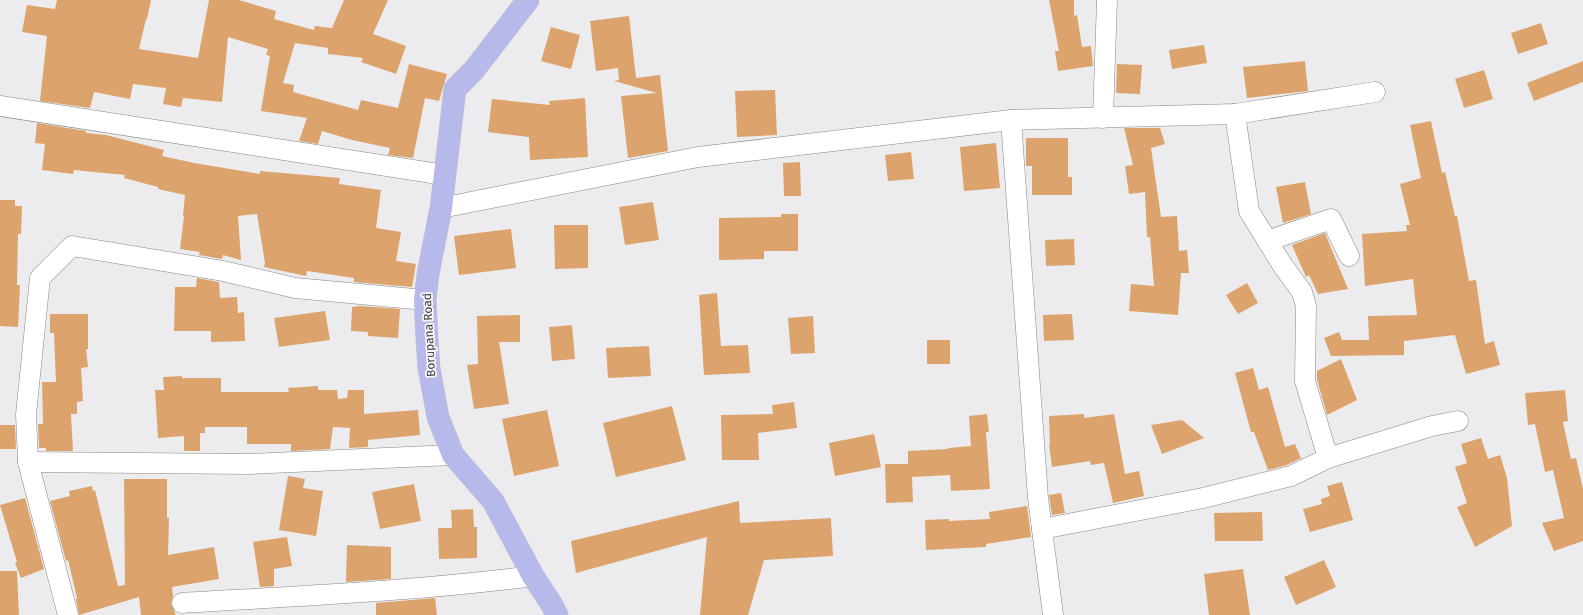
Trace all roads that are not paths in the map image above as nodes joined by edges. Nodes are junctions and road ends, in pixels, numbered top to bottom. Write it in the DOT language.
graph roads {
  1 [pos="528,0"];
  2 [pos="1107,0"];
  3 [pos="1375,92"];
  4 [pos="0,106"];
  5 [pos="1235,114"];
  6 [pos="1103,118"];
  7 [pos="1011,120"];
  8 [pos="445,175"];
  9 [pos="441,208"];
  10 [pos="1267,241"];
  11 [pos="1349,256"];
  12 [pos="425,300"];
  13 [pos="1458,421"];
  14 [pos="453,455"];
  15 [pos="1328,458"];
  16 [pos="28,462"];
  17 [pos="1042,529"];
  18 [pos="533,576"];
  19 [pos="182,603"];
  20 [pos="68,615"];
  21 [pos="557,615"];
  22 [pos="1053,615"];
  1 -- 8 [label="main road, Borupana Road"];
  2 -- 6 [label="street"];
  3 -- 5 [label="street"];
  4 -- 8 [label="street"];
  5 -- 6 [label="street"];
  5 -- 10 [label="street"];
  6 -- 7 [label="street"];
  7 -- 9 [label="street"];
  7 -- 17 [label="street"];
  8 -- 9 [label="main road, Borupana Road"];
  9 -- 12 [label="main road, Borupana Road"];
  10 -- 11 [label="street"];
  10 -- 15 [label="street"];
  12 -- 14 [label="main road, Borupana Road"];
  12 -- 16 [label="street"];
  13 -- 15 [label="street"];
  14 -- 16 [label="street"];
  14 -- 18 [label="main road, Borupana Road"];
  15 -- 17 [label="street"];
  16 -- 20 [label="street"];
  17 -- 22 [label="street"];
  18 -- 19 [label="street"];
  18 -- 21 [label="main road, Borupana Road"];
}
